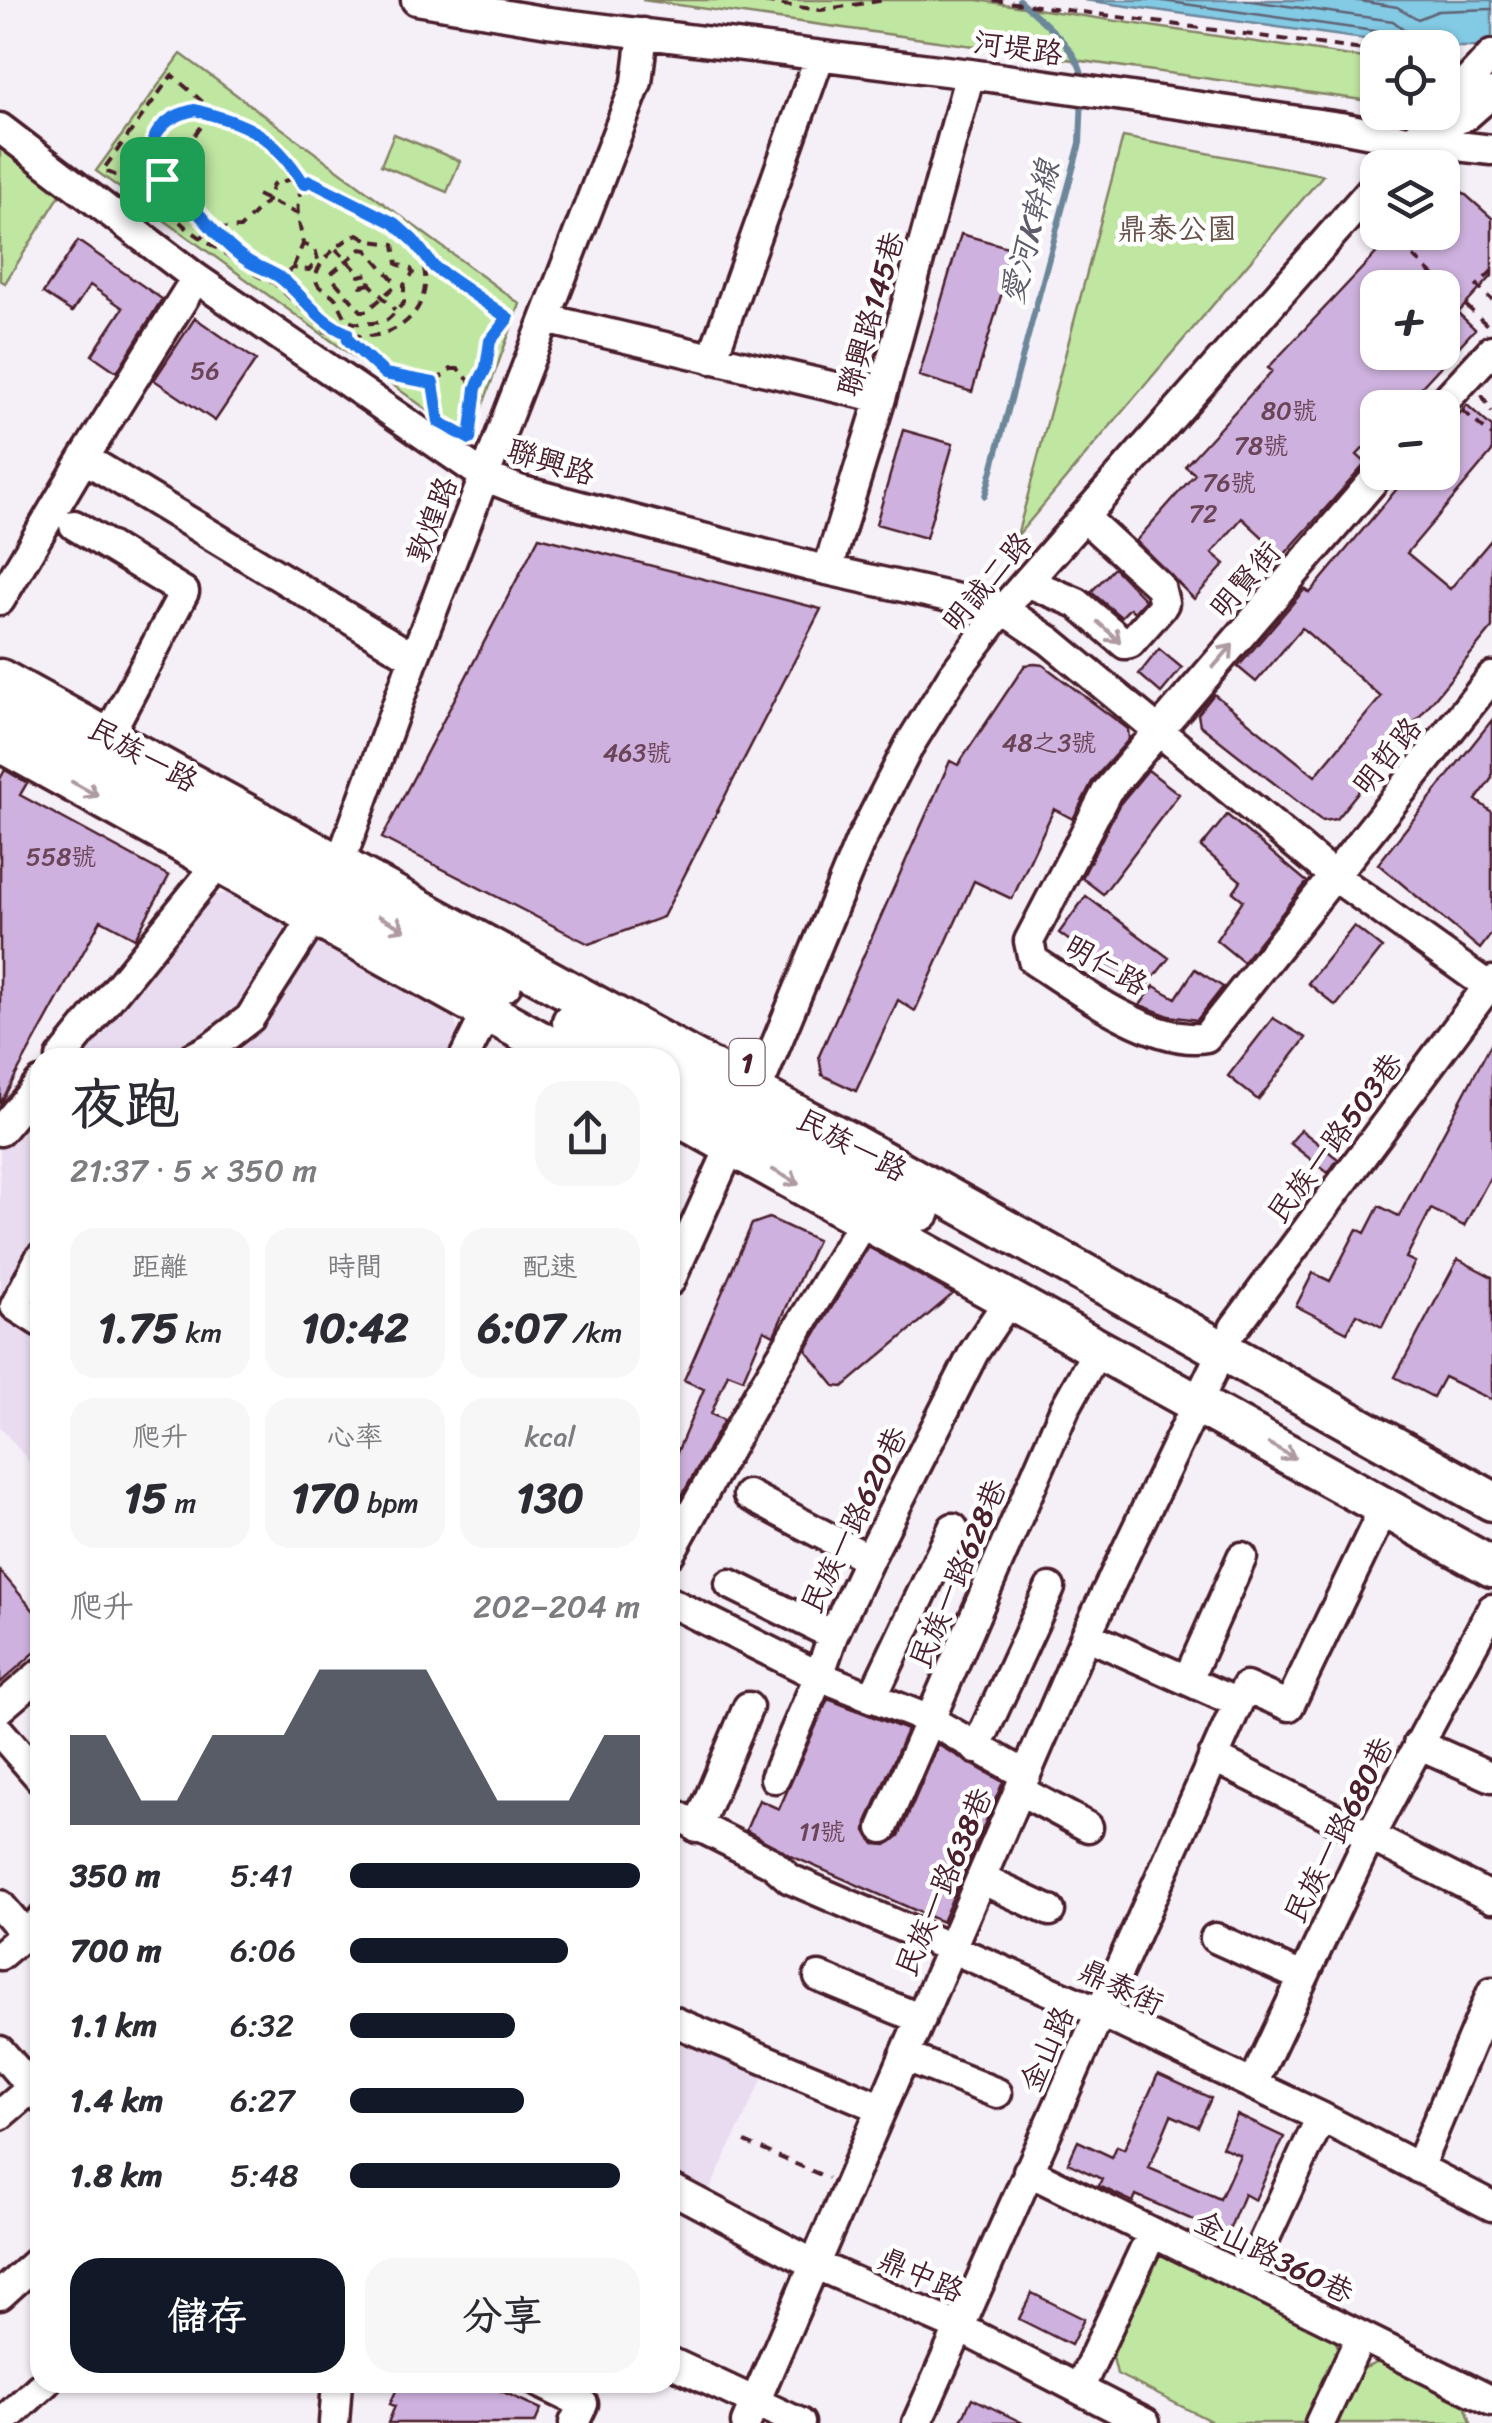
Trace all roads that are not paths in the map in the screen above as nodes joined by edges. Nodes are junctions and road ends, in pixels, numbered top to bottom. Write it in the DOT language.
graph roads {
  1 [pos="416,0"];
  2 [pos="643,33"];
  3 [pos="1492,55"];
  4 [pos="819,58"];
  5 [pos="970,74"];
  6 [pos="1460,90"];
  7 [pos="1492,93"];
  8 [pos="0,128"];
  9 [pos="1423,130"];
  10 [pos="1413,141"];
  11 [pos="1405,150"];
  12 [pos="1492,150"];
  13 [pos="1360,203"];
  14 [pos="196,278"];
  15 [pos="546,319"];
  16 [pos="1492,350"];
  17 [pos="712,358"];
  18 [pos="1460,390"];
  19 [pos="881,398"];
  20 [pos="84,458"];
  21 [pos="484,476"];
  22 [pos="1365,490"];
  23 [pos="1084,517"];
  24 [pos="74,525"];
  25 [pos="828,570"];
  26 [pos="1027,582"];
  27 [pos="0,600"];
  28 [pos="1003,609"];
  29 [pos="0,654"];
  30 [pos="414,658"];
  31 [pos="1492,678"];
  32 [pos="0,679"];
  33 [pos="0,708"];
  34 [pos="113,727"];
  35 [pos="1159,729"];
  36 [pos="0,742"];
  37 [pos="229,851"];
  38 [pos="1334,876"];
  39 [pos="332,878"];
  40 [pos="1490,985"];
  41 [pos="495,997"];
  42 [pos="69,1048"];
  43 [pos="211,1048"];
  44 [pos="469,1048"];
  45 [pos="559,1048"];
  46 [pos="612,1048"];
  47 [pos="641,1048"];
  48 [pos="680,1070"];
  49 [pos="680,1081"];
  50 [pos="30,1095"];
  51 [pos="748,1107"];
  52 [pos="680,1111"];
  53 [pos="0,1132"];
  54 [pos="864,1220"];
  55 [pos="680,1259"];
  56 [pos="1011,1260"];
  57 [pos="30,1276"];
  58 [pos="30,1316"];
  59 [pos="1234,1328"];
  60 [pos="1098,1349"];
  61 [pos="1204,1388"];
  62 [pos="1492,1474"];
  63 [pos="748,1495"];
  64 [pos="1492,1501"];
  65 [pos="1384,1508"];
  66 [pos="1492,1527"];
  67 [pos="953,1528"];
  68 [pos="680,1535"];
  69 [pos="1242,1557"];
  70 [pos="870,1559"];
  71 [pos="1492,1567"];
  72 [pos="730,1584"];
  73 [pos="1050,1588"];
  74 [pos="680,1607"];
  75 [pos="1492,1609"];
  76 [pos="833,1635"];
  77 [pos="1086,1635"];
  78 [pos="820,1676"];
  79 [pos="1188,1679"];
  80 [pos="30,1682"];
  81 [pos="872,1698"];
  82 [pos="1238,1703"];
  83 [pos="748,1707"];
  84 [pos="0,1708"];
  85 [pos="930,1720"];
  86 [pos="0,1732"];
  87 [pos="1418,1744"];
  88 [pos="976,1749"];
  89 [pos="1214,1757"];
  90 [pos="30,1766"];
  91 [pos="1492,1777"];
  92 [pos="775,1778"];
  93 [pos="1023,1782"];
  94 [pos="680,1818"];
  95 [pos="1088,1827"];
  96 [pos="697,1828"];
  97 [pos="882,1828"];
  98 [pos="1370,1836"];
  99 [pos="981,1879"];
  100 [pos="1492,1898"];
  101 [pos="0,1905"];
  102 [pos="1050,1910"];
  103 [pos="30,1927"];
  104 [pos="30,1930"];
  105 [pos="1215,1938"];
  106 [pos="952,1947"];
  107 [pos="0,1955"];
  108 [pos="819,1977"];
  109 [pos="1302,1977"];
  110 [pos="1492,1992"];
  111 [pos="1099,2012"];
  112 [pos="920,2019"];
  113 [pos="680,2024"];
  114 [pos="0,2051"];
  115 [pos="904,2056"];
  116 [pos="30,2082"];
  117 [pos="1253,2084"];
  118 [pos="997,2093"];
  119 [pos="30,2094"];
  120 [pos="882,2108"];
  121 [pos="0,2116"];
  122 [pos="1321,2117"];
  123 [pos="1418,2168"];
  124 [pos="1028,2171"];
  125 [pos="680,2193"];
  126 [pos="1492,2206"];
  127 [pos="1152,2233"];
  128 [pos="814,2264"];
  129 [pos="30,2268"];
  130 [pos="1246,2279"];
  131 [pos="0,2295"];
  132 [pos="958,2327"];
  133 [pos="1361,2336"];
  134 [pos="680,2368"];
  135 [pos="1080,2387"];
  136 [pos="34,2393"];
  137 [pos="336,2393"];
  138 [pos="560,2393"];
  139 [pos="1492,2404"];
  140 [pos="750,2412"];
  141 [pos="0,2423"];
  142 [pos="334,2423"];
  143 [pos="574,2423"];
  144 [pos="800,2423"];
  145 [pos="917,2423"];
  146 [pos="1145,2423"];
  147 [pos="1320,2423"];
  148 [pos="1485,2423"];
  1 -- 2 [label="street, 河堤路"];
  2 -- 4 [label="street, 河堤路"];
  2 -- 15 [label="street, 敦煌路"];
  3 -- 6 [label="street"];
  4 -- 5 [label="street, 河堤路"];
  4 -- 17 [label="street"];
  5 -- 10 [label="street, 河堤路"];
  5 -- 19 [label="street, 聯興路145巷"];
  7 -- 10 [label="street"];
  8 -- 14 [label="street, 聯興路"];
  9 -- 10 [label="street"];
  10 -- 11 [label="street"];
  10 -- 12 [label="street, 河堤路"];
  13 -- 23 [label="street, 明誠二路"];
  14 -- 20 [label="street"];
  14 -- 21 [label="street, 聯興路"];
  15 -- 17 [label="street"];
  15 -- 21 [label="street, 敦煌路"];
  16 -- 18 [label="street"];
  17 -- 19 [label="street"];
  19 -- 25 [label="street, 聯興路145巷"];
  20 -- 27 [label="street"];
  20 -- 30 [label="street"];
  21 -- 25 [label="street, 聯興路"];
  21 -- 30 [label="street, 敦煌路"];
  35 -- 22 [label="street, 明賢街, one-way"];
  23 -- 26 [label="street, 明誠二路"];
  26 -- 23 [label="street, one-way"];
  24 -- 34 [label="street"];
  25 -- 28 [label="street, 聯興路"];
  26 -- 28 [label="street, 明誠二路"];
  28 -- 35 [label="street"];
  28 -- 51 [label="street, 明誠二路"];
  29 -- 34 [label="main road, 民族一路 / 1"];
  30 -- 39 [label="street, 敦煌路"];
  31 -- 38 [label="street, 明哲路"];
  32 -- 34 [label="main road, 民族一路 / 1"];
  33 -- 37 [label="main road, 民族一路 / 1"];
  34 -- 39 [label="main road, 民族一路 / 1"];
  35 -- 38 [label="street"];
  35 -- 38 [label="street, 明仁路"];
  36 -- 37 [label="main road, 民族一路 / 1, one-way"];
  37 -- 39 [label="main road, 民族一路 / 1"];
  37 -- 42 [label="street"];
  38 -- 40 [label="street"];
  39 -- 41 [label="main road, 民族一路 / 1"];
  39 -- 43 [label="street, 敦煌路"];
  47 -- 39 [label="main road, 民族一路 / 1, one-way"];
  40 -- 59 [label="street, 民族一路503巷"];
  41 -- 44 [label="street"];
  41 -- 45 [label="main road, 民族一路 / 1"];
  41 -- 46 [label="main road, 民族一路 / 1"];
  51 -- 48 [label="main road, 民族一路 / 1, one-way"];
  49 -- 51 [label="main road, 民族一路 / 1"];
  50 -- 53 [label="street"];
  51 -- 52 [label="main road, 民族一路 / 1"];
  51 -- 54 [label="main road, 民族一路 / 1, one-way"];
  51 -- 55 [label="street, 明誠二路"];
  51 -- 56 [label="main road, 民族一路 / 1"];
  54 -- 56 [label="main road, 民族一路 / 1"];
  54 -- 68 [label="street"];
  56 -- 59 [label="main road, 民族一路 / 1"];
  56 -- 60 [label="main road, 民族一路 / 1"];
  56 -- 61 [label="main road, 民族一路 / 1"];
  56 -- 64 [label="main road, 民族一路 / 1"];
  56 -- 70 [label="street, 民族一路620巷"];
  57 -- 58 [label="street"];
  59 -- 62 [label="main road, 民族一路 / 1"];
  60 -- 61 [label="main road, 民族一路 / 1"];
  60 -- 85 [label="street, 民族一路628巷"];
  61 -- 65 [label="main road, 民族一路 / 1, one-way"];
  61 -- 66 [label="main road, 民族一路 / 1"];
  61 -- 77 [label="street, 民族一路638巷"];
  63 -- 70 [label="street"];
  65 -- 71 [label="main road, 民族一路 / 1"];
  65 -- 82 [label="street"];
  67 -- 81 [label="street"];
  69 -- 79 [label="street"];
  70 -- 76 [label="street, 民族一路620巷"];
  72 -- 76 [label="street"];
  73 -- 88 [label="street"];
  74 -- 78 [label="street"];
  75 -- 87 [label="street, 民族一路680巷"];
  76 -- 78 [label="street, 民族一路620巷"];
  77 -- 79 [label="street"];
  77 -- 93 [label="street, 民族一路638巷"];
  78 -- 81 [label="street"];
  78 -- 92 [label="street, 民族一路620巷"];
  79 -- 82 [label="street"];
  80 -- 84 [label="street"];
  81 -- 85 [label="street"];
  82 -- 89 [label="street, 金山路"];
  83 -- 96 [label="street"];
  85 -- 88 [label="street"];
  85 -- 97 [label="street, 民族一路628巷"];
  86 -- 90 [label="street"];
  87 -- 91 [label="street"];
  87 -- 98 [label="street, 民族一路680巷"];
  88 -- 93 [label="street"];
  89 -- 98 [label="street"];
  89 -- 111 [label="street, 金山路"];
  93 -- 95 [label="street"];
  93 -- 99 [label="street, 民族一路638巷"];
  94 -- 96 [label="street, 鼎泰街"];
  96 -- 106 [label="street, 鼎泰街"];
  98 -- 100 [label="street"];
  98 -- 109 [label="street, 民族一路680巷"];
  99 -- 102 [label="street"];
  99 -- 106 [label="street, 民族一路638巷"];
  101 -- 103 [label="street"];
  104 -- 107 [label="street"];
  105 -- 109 [label="street"];
  106 -- 111 [label="street, 鼎泰街"];
  106 -- 112 [label="street, 民族一路638巷"];
  108 -- 112 [label="street"];
  109 -- 117 [label="street, 民族一路680巷"];
  110 -- 123 [label="street"];
  111 -- 117 [label="street, 鼎泰街"];
  111 -- 124 [label="street, 金山路"];
  112 -- 115 [label="street, 民族一路638巷"];
  113 -- 120 [label="street"];
  114 -- 116 [label="street"];
  115 -- 118 [label="street"];
  115 -- 120 [label="street, 民族一路638巷"];
  117 -- 122 [label="street, 鼎泰街"];
  119 -- 121 [label="street"];
  120 -- 128 [label="street, 民族一路638巷"];
  122 -- 123 [label="street, 鼎泰街"];
  122 -- 130 [label="street"];
  123 -- 126 [label="street, 鼎泰街"];
  124 -- 127 [label="street, 金山路360巷"];
  124 -- 132 [label="street, 金山路"];
  125 -- 128 [label="street, 鼎中路"];
  127 -- 130 [label="street, 金山路360巷"];
  127 -- 135 [label="street"];
  128 -- 132 [label="street, 鼎中路"];
  128 -- 140 [label="street, 民族一路638巷"];
  129 -- 131 [label="street"];
  130 -- 133 [label="street, 金山路360巷"];
  132 -- 135 [label="street, 鼎中路"];
  132 -- 145 [label="street, 金山路"];
  133 -- 139 [label="street, 金山路360巷"];
  133 -- 147 [label="street"];
  134 -- 140 [label="street"];
  135 -- 146 [label="street, 鼎中路"];
  136 -- 141 [label="street"];
  137 -- 142 [label="street"];
  138 -- 143 [label="street"];
  139 -- 148 [label="street"];
  140 -- 144 [label="street"];
}
